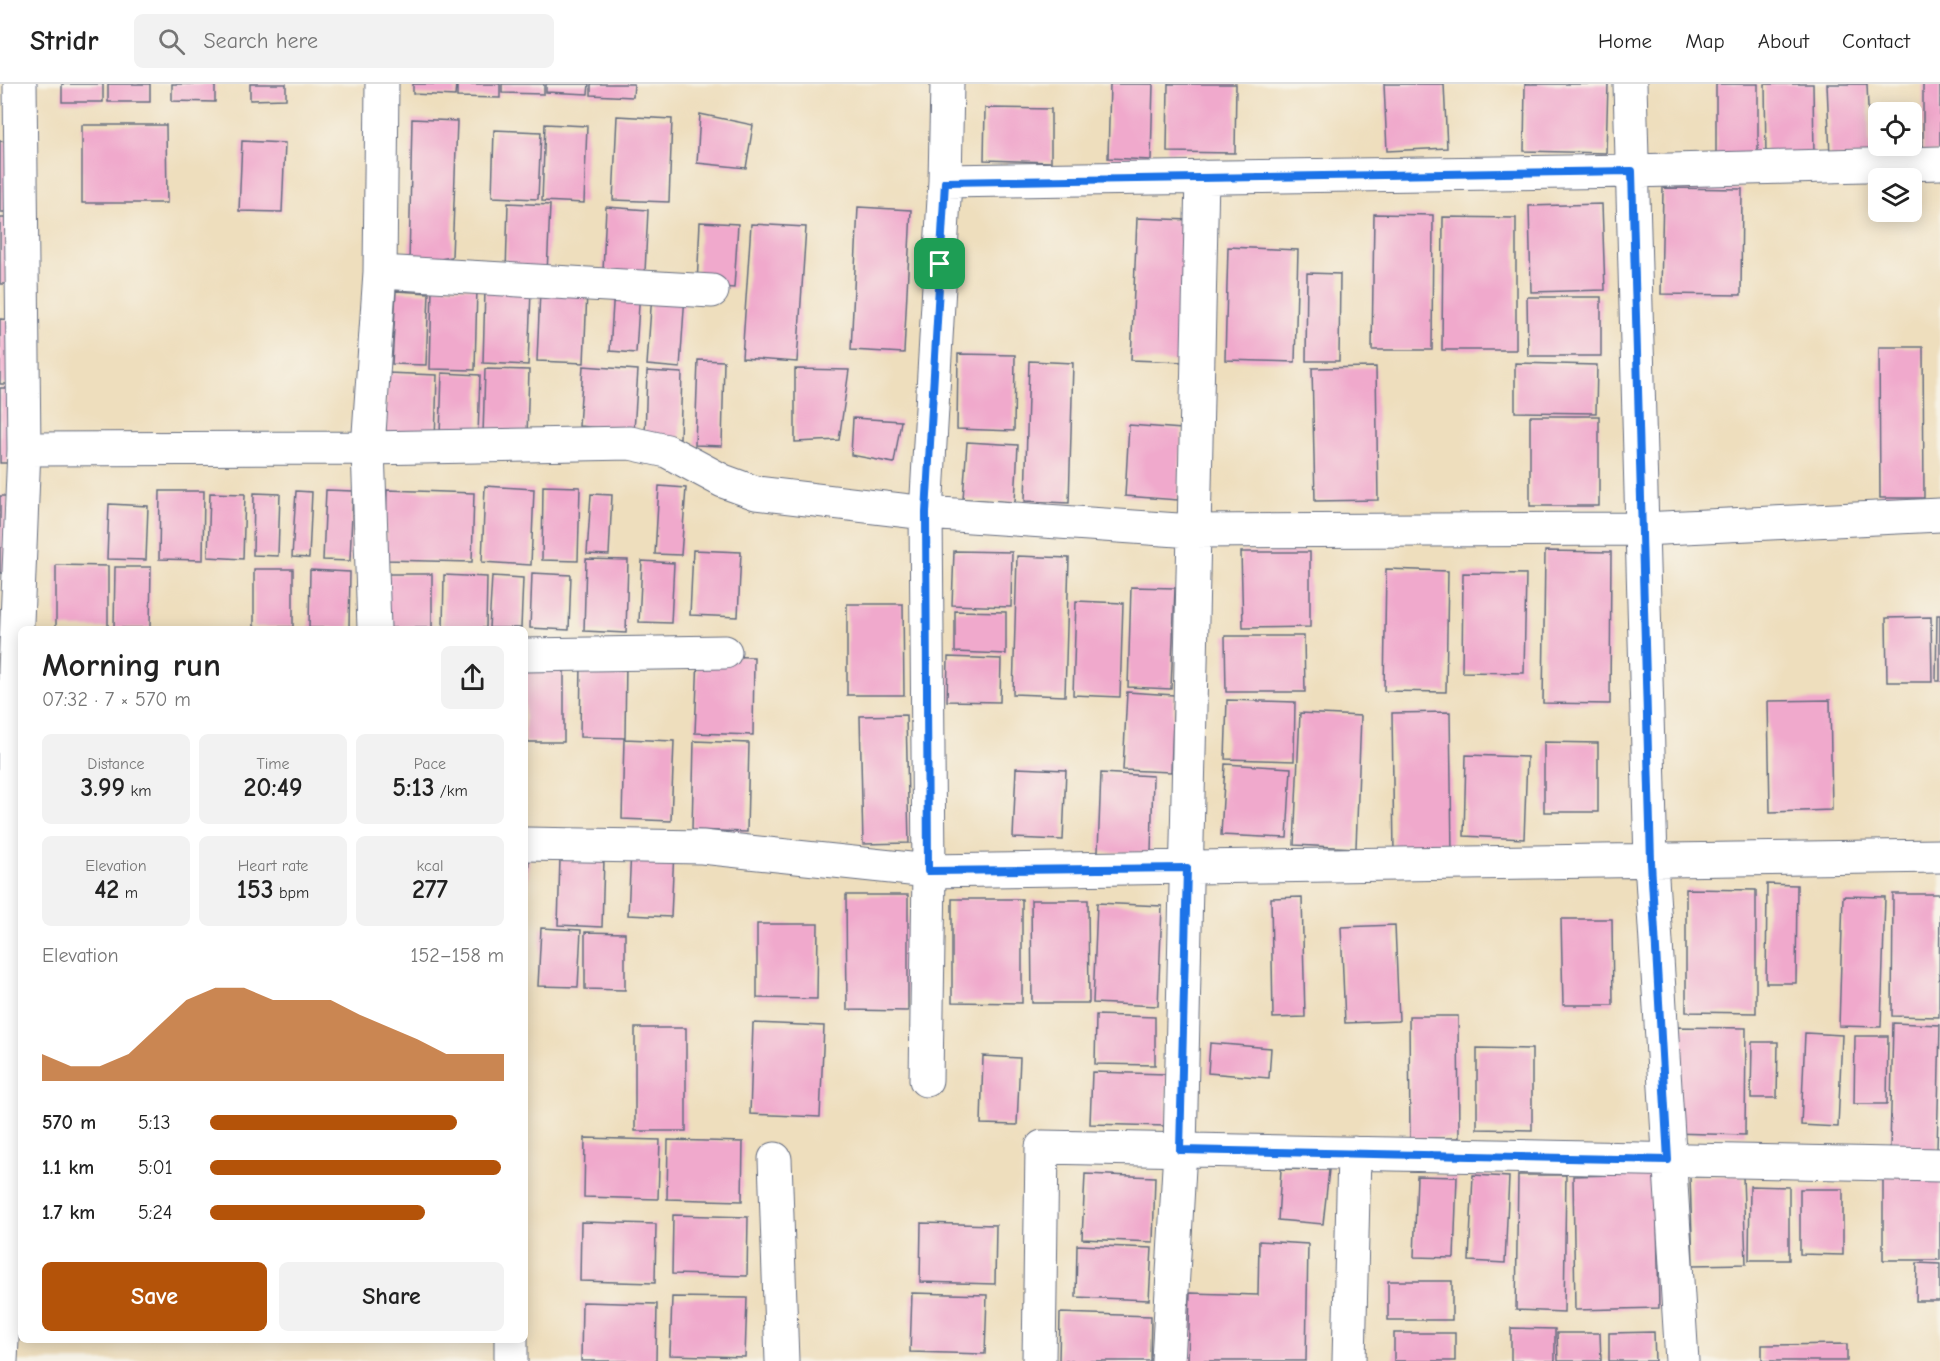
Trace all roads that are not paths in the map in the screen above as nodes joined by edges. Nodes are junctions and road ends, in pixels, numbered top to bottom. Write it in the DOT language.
graph roads {
  1 [pos="20,84"];
  2 [pos="382,84"];
  3 [pos="947,84"];
  4 [pos="1630,84"];
  5 [pos="1940,163"];
  6 [pos="1632,171"];
  7 [pos="1202,177"];
  8 [pos="945,182"];
  9 [pos="380,272"];
  10 [pos="712,291"];
  11 [pos="368,448"];
  12 [pos="24,449"];
  13 [pos="926,513"];
  14 [pos="1940,515"];
  15 [pos="1641,529"];
  16 [pos="1193,531"];
  17 [pos="19,626"];
  18 [pos="374,626"];
  19 [pos="725,652"];
  20 [pos="528,655"];
  21 [pos="18,671"];
  22 [pos="528,844"];
  23 [pos="1940,856"];
  24 [pos="17,858"];
  25 [pos="1651,862"];
  26 [pos="1187,868"];
  27 [pos="928,871"];
  28 [pos="926,1080"];
  29 [pos="1180,1150"];
  30 [pos="1354,1153"];
  31 [pos="775,1159"];
  32 [pos="1668,1160"];
  33 [pos="1940,1165"];
  34 [pos="511,1343"];
  35 [pos="1,1361"];
  36 [pos="511,1361"];
  37 [pos="782,1361"];
  38 [pos="1038,1361"];
  39 [pos="1168,1361"];
  40 [pos="1349,1361"];
  41 [pos="1682,1361"];
  1 -- 12 [label="street"];
  2 -- 9 [label="street"];
  3 -- 8 [label="street"];
  4 -- 6 [label="street"];
  5 -- 6 [label="street"];
  6 -- 7 [label="street"];
  6 -- 15 [label="street"];
  7 -- 8 [label="street"];
  7 -- 16 [label="street"];
  8 -- 13 [label="street"];
  9 -- 10 [label="street"];
  9 -- 11 [label="street"];
  11 -- 12 [label="street"];
  11 -- 13 [label="street"];
  11 -- 18 [label="street"];
  12 -- 17 [label="street"];
  13 -- 16 [label="street"];
  13 -- 27 [label="street"];
  14 -- 15 [label="street"];
  15 -- 16 [label="street"];
  15 -- 25 [label="street"];
  16 -- 26 [label="street"];
  19 -- 20 [label="street"];
  21 -- 24 [label="street"];
  22 -- 27 [label="street"];
  23 -- 25 [label="street"];
  24 -- 35 [label="street"];
  25 -- 26 [label="street"];
  25 -- 32 [label="street"];
  26 -- 27 [label="street"];
  26 -- 29 [label="street"];
  27 -- 28 [label="street"];
  29 -- 30 [label="street"];
  29 -- 38 [label="street"];
  29 -- 39 [label="street"];
  30 -- 32 [label="street"];
  30 -- 40 [label="street"];
  31 -- 37 [label="street"];
  32 -- 33 [label="street"];
  32 -- 41 [label="street"];
  34 -- 36 [label="street"];
}
